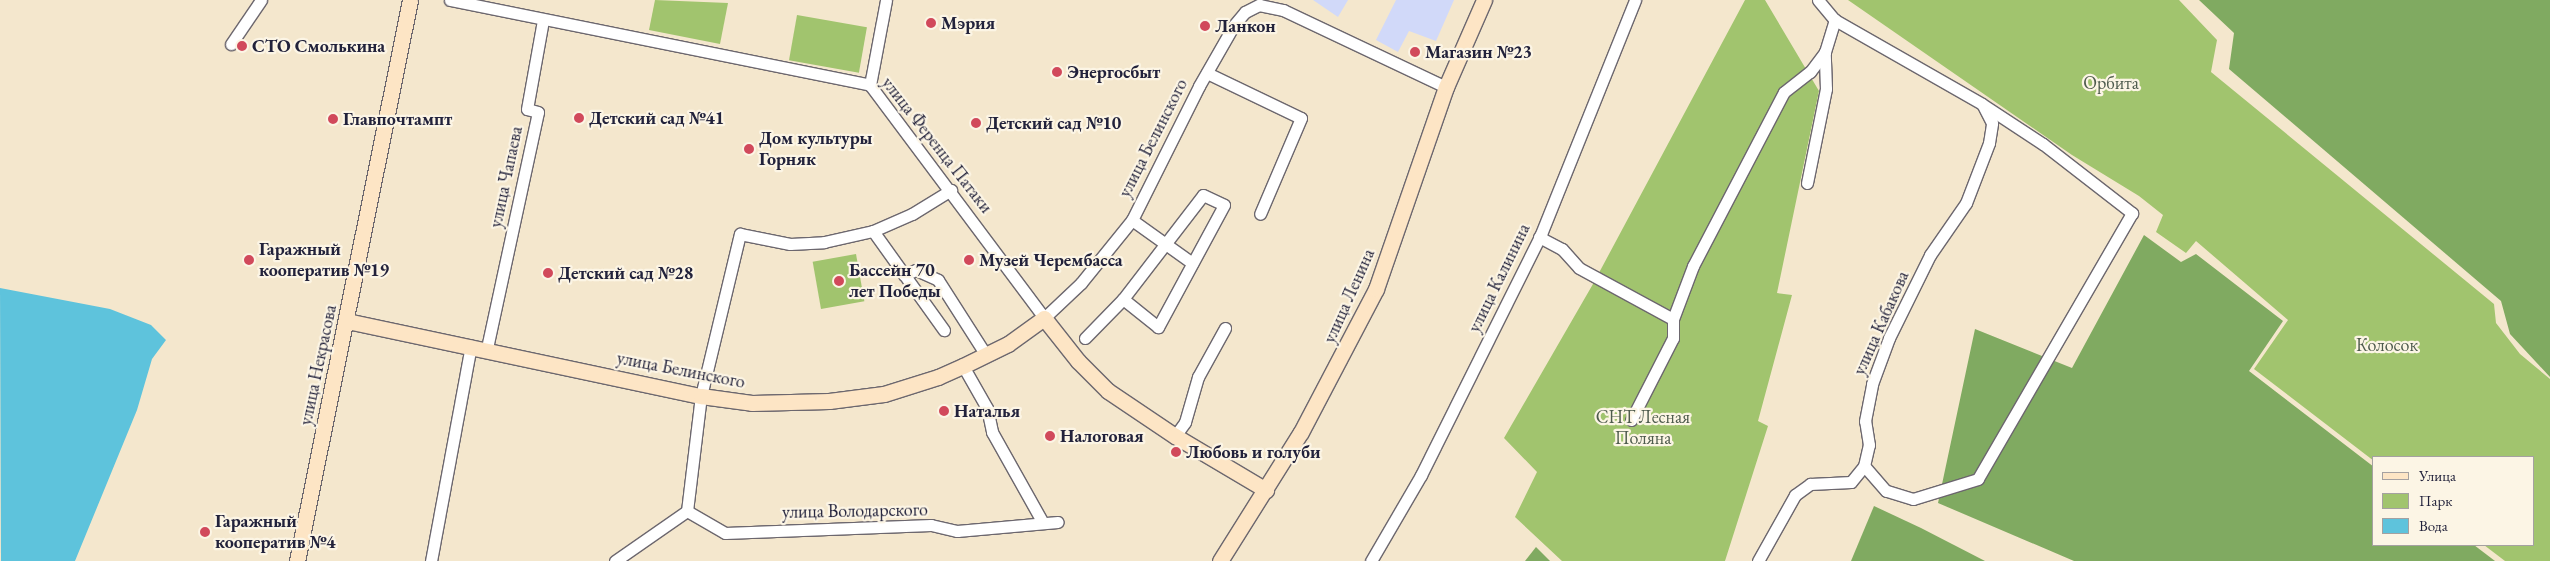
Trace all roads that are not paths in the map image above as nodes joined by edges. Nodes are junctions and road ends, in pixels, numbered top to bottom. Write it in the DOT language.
graph roads {
  1 [pos="261,0"];
  2 [pos="410,0"];
  3 [pos="450,0"];
  4 [pos="886,0"];
  5 [pos="1484,0"];
  6 [pos="1635,0"];
  7 [pos="1818,0"];
  8 [pos="543,20"];
  9 [pos="1835,20"];
  10 [pos="231,44"];
  11 [pos="1825,52"];
  12 [pos="1207,72"];
  13 [pos="870,85"];
  14 [pos="1446,87"];
  15 [pos="1982,104"];
  16 [pos="1807,183"];
  17 [pos="951,190"];
  18 [pos="1260,214"];
  19 [pos="1132,220"];
  20 [pos="873,232"];
  21 [pos="1539,237"];
  22 [pos="1165,245"];
  23 [pos="1192,263"];
  24 [pos="904,275"];
  25 [pos="1123,299"];
  26 [pos="1044,318"];
  27 [pos="1673,319"];
  28 [pos="347,321"];
  29 [pos="1224,328"];
  30 [pos="944,330"];
  31 [pos="1085,338"];
  32 [pos="471,346"];
  33 [pos="487,348"];
  34 [pos="986,355"];
  35 [pos="963,366"];
  36 [pos="701,396"];
  37 [pos="1631,420"];
  38 [pos="1175,436"];
  39 [pos="1864,466"];
  40 [pos="1266,490"];
  41 [pos="687,511"];
  42 [pos="1058,522"];
  43 [pos="1043,523"];
  44 [pos="297,561"];
  45 [pos="430,561"];
  46 [pos="615,561"];
  47 [pos="1220,561"];
  48 [pos="1371,561"];
  49 [pos="1758,561"];
  1 -- 10 [label="street"];
  2 -- 28 [label="main road, улица Некрасова"];
  3 -- 8 [label="street, улица Ференца Патаки"];
  4 -- 13 [label="street"];
  5 -- 14 [label="main road, улица Ленина"];
  6 -- 21 [label="street, улица Калинина"];
  7 -- 9 [label="street"];
  8 -- 13 [label="street, улица Ференца Патаки"];
  8 -- 33 [label="street, улица Чапаева"];
  9 -- 11 [label="street"];
  9 -- 15 [label="street"];
  11 -- 16 [label="street"];
  11 -- 27 [label="street"];
  12 -- 14 [label="street, улица Белинского"];
  12 -- 18 [label="street, улица Белинского"];
  12 -- 19 [label="street, улица Белинского"];
  13 -- 17 [label="street, улица Ференца Патаки"];
  14 -- 40 [label="main road, улица Ленина"];
  15 -- 39 [label="street, улица Кабакова"];
  15 -- 39 [label="street"];
  17 -- 20 [label="street"];
  17 -- 26 [label="street, улица Ференца Патаки"];
  19 -- 22 [label="street, улица Белинского"];
  19 -- 26 [label="street, улица Белинского"];
  20 -- 24 [label="street"];
  20 -- 36 [label="street"];
  21 -- 27 [label="street"];
  21 -- 48 [label="street, улица Калинина"];
  22 -- 23 [label="street, улица Белинского"];
  22 -- 23 [label="street"];
  22 -- 25 [label="street"];
  23 -- 25 [label="street"];
  24 -- 30 [label="street"];
  24 -- 34 [label="street"];
  25 -- 31 [label="street"];
  26 -- 34 [label="main road, улица Белинского"];
  26 -- 38 [label="main road, улица Ференца Патаки"];
  27 -- 37 [label="street"];
  28 -- 32 [label="main road, улица Белинского"];
  28 -- 44 [label="main road, улица Некрасова"];
  29 -- 38 [label="street"];
  32 -- 33 [label="main road, улица Белинского"];
  32 -- 45 [label="street"];
  33 -- 36 [label="main road, улица Белинского"];
  34 -- 35 [label="main road, улица Белинского"];
  35 -- 36 [label="main road, улица Белинского"];
  35 -- 43 [label="street"];
  36 -- 41 [label="street"];
  38 -- 40 [label="main road, улица Ференца Патаки"];
  39 -- 49 [label="street"];
  40 -- 47 [label="main road, улица Ленина"];
  41 -- 43 [label="street, улица Володарского"];
  41 -- 46 [label="street"];
  42 -- 43 [label="street, улица Володарского"];
}
